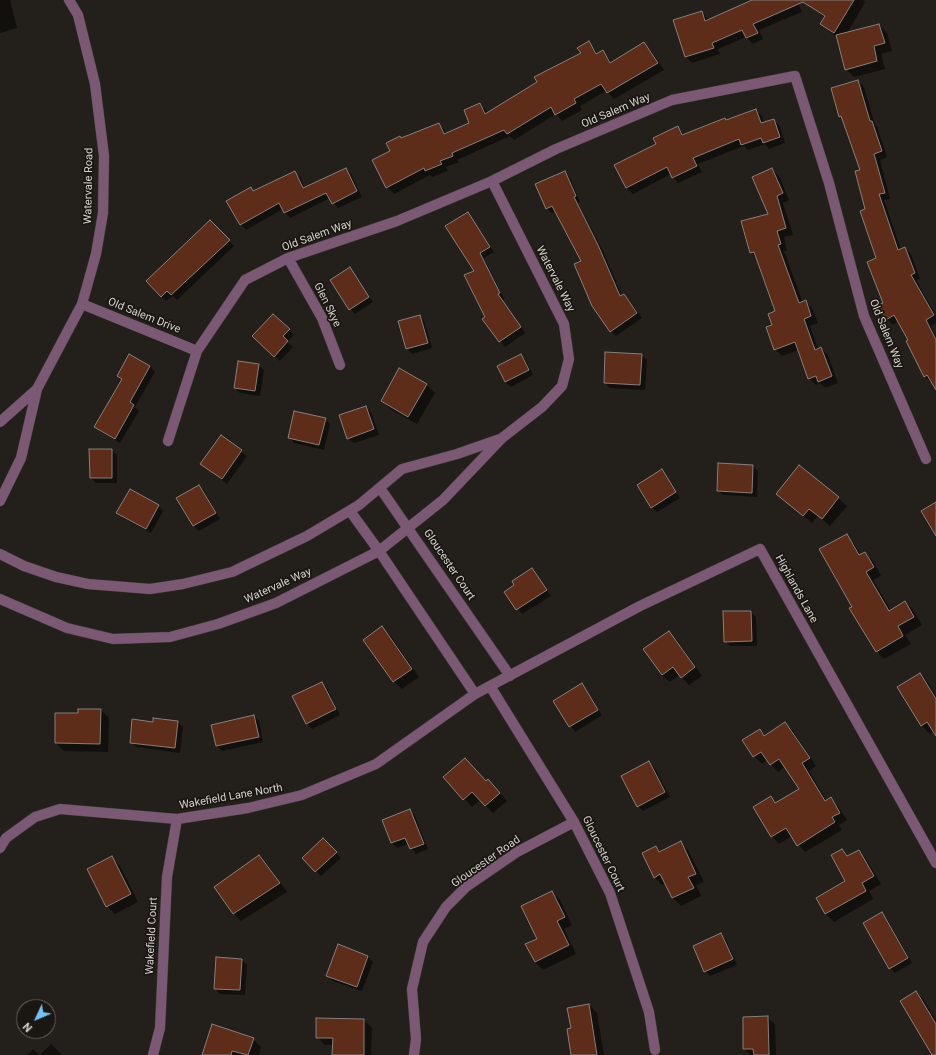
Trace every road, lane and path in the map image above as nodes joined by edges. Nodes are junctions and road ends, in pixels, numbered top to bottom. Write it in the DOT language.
graph roads {
  1 [pos="69,0"];
  2 [pos="492,181"];
  3 [pos="288,258"];
  4 [pos="82,304"];
  5 [pos="198,351"];
  6 [pos="340,365"];
  7 [pos="37,389"];
  8 [pos="0,422"];
  9 [pos="502,438"];
  10 [pos="168,441"];
  11 [pos="926,459"];
  12 [pos="380,488"];
  13 [pos="0,501"];
  14 [pos="350,510"];
  15 [pos="409,527"];
  16 [pos="379,551"];
  17 [pos="0,554"];
  18 [pos="0,599"];
  19 [pos="510,676"];
  20 [pos="490,686"];
  21 [pos="475,694"];
  22 [pos="177,819"];
  23 [pos="574,822"];
  24 [pos="0,848"];
  25 [pos="936,863"];
  26 [pos="654,1050"];
  27 [pos="153,1055"];
  28 [pos="414,1055"];
  1 -- 4 [label="street, Watervale Road"];
  2 -- 3 [label="street, Old Salem Way"];
  2 -- 9 [label="street, Watervale Way"];
  2 -- 11 [label="street, Old Salem Way"];
  3 -- 5 [label="street, Old Salem Way"];
  3 -- 6 [label="street, Glen Skye"];
  4 -- 5 [label="street, Old Salem Drive"];
  4 -- 7 [label="street, Watervale Road"];
  5 -- 10 [label="street, Old Salem Way"];
  7 -- 8 [label="street, Watervale Road"];
  7 -- 13 [label="street, Watervale Road"];
  9 -- 12 [label="street, Watervale Way"];
  9 -- 15 [label="street, Watervale Way"];
  12 -- 14 [label="street, Watervale Way"];
  12 -- 15 [label="street, Gloucester Court"];
  14 -- 16 [label="street"];
  14 -- 17 [label="street, Watervale Way"];
  15 -- 16 [label="street, Watervale Way"];
  15 -- 19 [label="street, Gloucester Court"];
  16 -- 18 [label="street, Watervale Way"];
  16 -- 21 [label="street"];
  19 -- 20 [label="street, Highlands Lane"];
  19 -- 25 [label="street, Highlands Lane"];
  20 -- 21 [label="street, Wakefield Lane North"];
  20 -- 23 [label="street, Gloucester Court"];
  21 -- 22 [label="street, Wakefield Lane North"];
  22 -- 24 [label="street, Wakefield Lane North"];
  22 -- 27 [label="street, Wakefield Court"];
  23 -- 26 [label="street, Gloucester Court"];
  23 -- 28 [label="street, Gloucester Road"];
}
